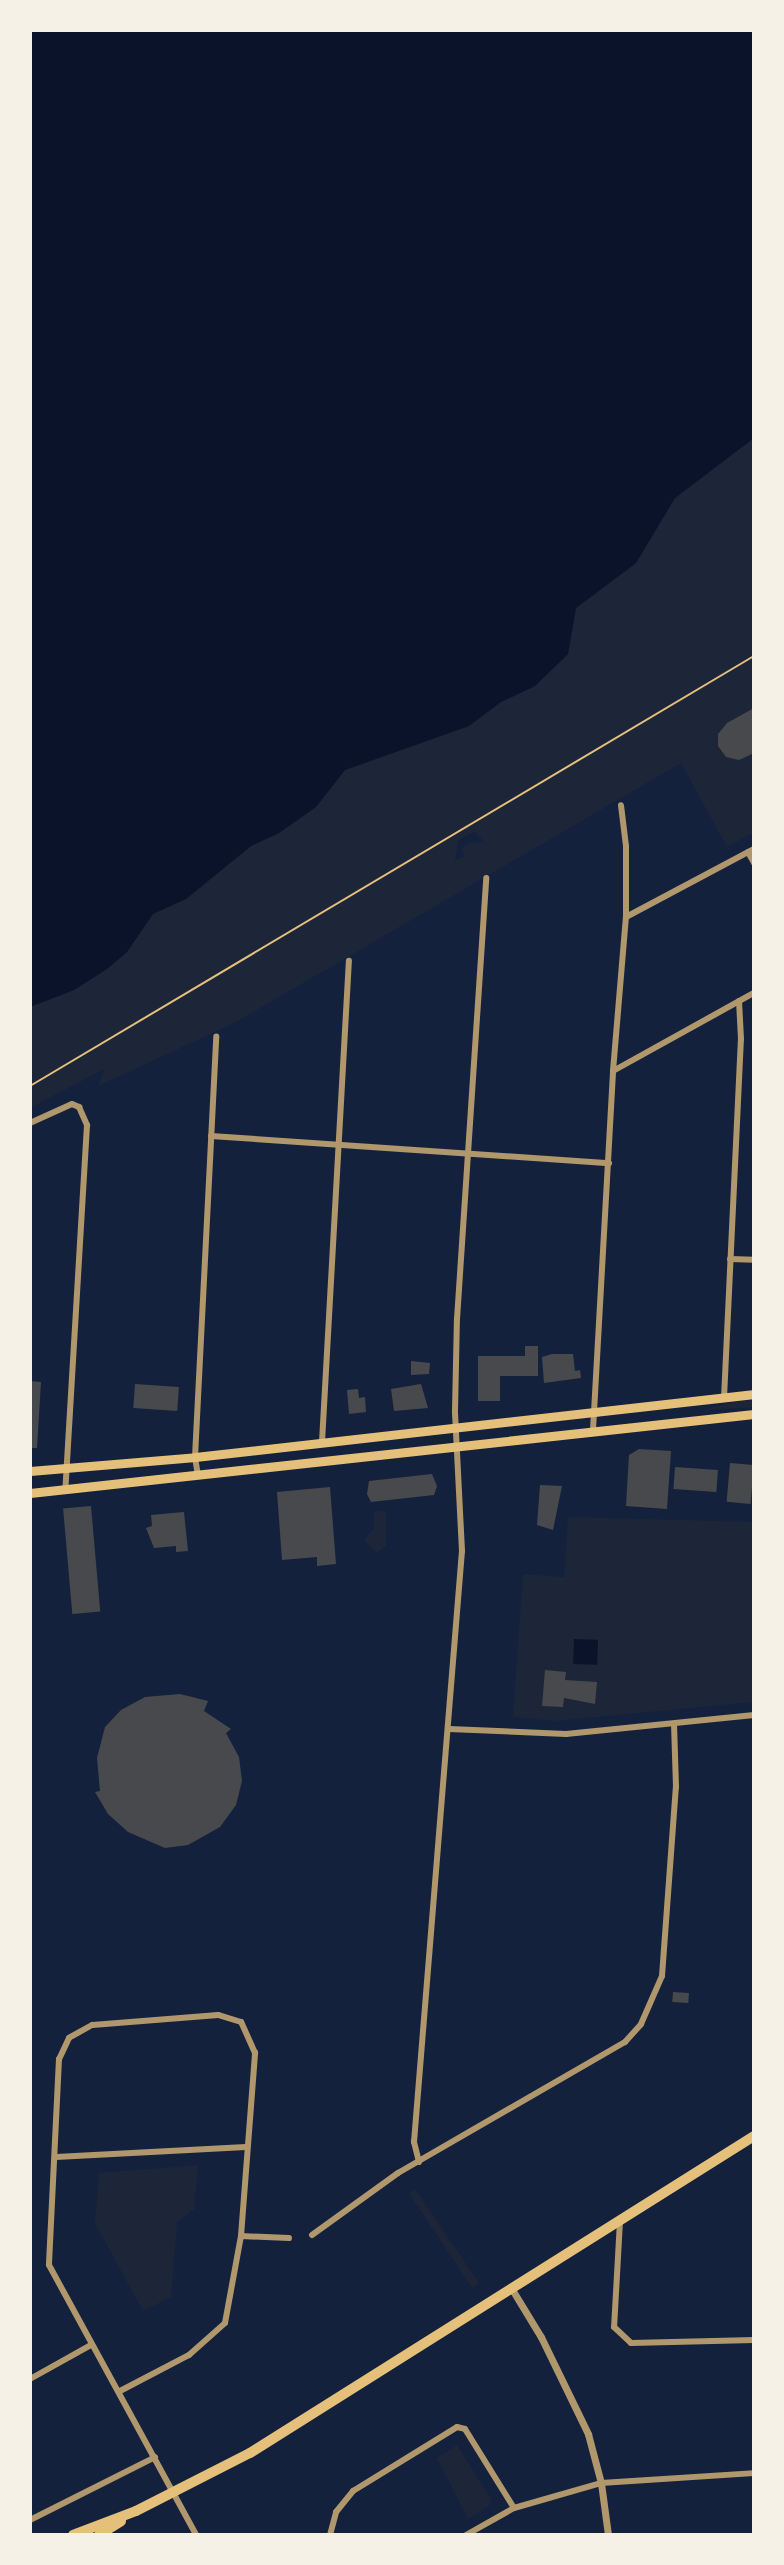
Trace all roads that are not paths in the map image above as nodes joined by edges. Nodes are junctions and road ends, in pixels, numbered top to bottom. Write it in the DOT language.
graph roads {
  1 [pos="621,805"];
  2 [pos="751,851"];
  3 [pos="754,863"];
  4 [pos="486,878"];
  5 [pos="626,917"];
  6 [pos="349,961"];
  7 [pos="754,993"];
  8 [pos="739,1001"];
  9 [pos="216,1037"];
  10 [pos="613,1071"];
  11 [pos="30,1123"];
  12 [pos="211,1136"];
  13 [pos="338,1144"];
  14 [pos="467,1155"];
  15 [pos="609,1163"];
  16 [pos="730,1259"];
  17 [pos="754,1261"];
  18 [pos="754,1394"];
  19 [pos="724,1398"];
  20 [pos="593,1411"];
  21 [pos="754,1414"];
  22 [pos="457,1427"];
  23 [pos="593,1430"];
  24 [pos="322,1442"];
  25 [pos="460,1449"];
  26 [pos="195,1457"];
  27 [pos="66,1468"];
  28 [pos="30,1471"];
  29 [pos="198,1477"];
  30 [pos="65,1490"];
  31 [pos="30,1493"];
  32 [pos="754,1716"];
  33 [pos="674,1724"];
  34 [pos="449,1729"];
  35 [pos="754,2136"];
  36 [pos="246,2147"];
  37 [pos="56,2157"];
  38 [pos="419,2162"];
  39 [pos="620,2221"];
  40 [pos="312,2235"];
  41 [pos="241,2236"];
  42 [pos="289,2238"];
  43 [pos="513,2291"];
  44 [pos="754,2340"];
  45 [pos="91,2345"];
  46 [pos="30,2379"];
  47 [pos="120,2391"];
  48 [pos="155,2457"];
  49 [pos="754,2473"];
  50 [pos="601,2483"];
  51 [pos="175,2492"];
  52 [pos="514,2508"];
  53 [pos="136,2511"];
  54 [pos="30,2520"];
  55 [pos="73,2535"];
  56 [pos="99,2535"];
  57 [pos="196,2535"];
  58 [pos="330,2535"];
  59 [pos="466,2535"];
  60 [pos="608,2535"];
  1 -- 5 [label="street"];
  2 -- 3 [label="street"];
  2 -- 5 [label="street"];
  4 -- 14 [label="street"];
  5 -- 10 [label="street"];
  6 -- 13 [label="street"];
  7 -- 8 [label="street"];
  8 -- 10 [label="street"];
  8 -- 16 [label="street"];
  9 -- 12 [label="street"];
  10 -- 15 [label="street"];
  11 -- 27 [label="street"];
  12 -- 13 [label="street"];
  12 -- 26 [label="street"];
  13 -- 14 [label="street"];
  13 -- 24 [label="street"];
  14 -- 15 [label="street"];
  14 -- 22 [label="street"];
  15 -- 20 [label="street"];
  16 -- 17 [label="street"];
  16 -- 19 [label="street"];
  18 -- 19 [label="main road"];
  19 -- 20 [label="main road"];
  20 -- 22 [label="main road"];
  20 -- 23 [label="street"];
  21 -- 23 [label="main road"];
  22 -- 24 [label="main road"];
  22 -- 25 [label="street"];
  23 -- 25 [label="main road"];
  24 -- 26 [label="main road"];
  25 -- 29 [label="main road"];
  25 -- 34 [label="street"];
  26 -- 27 [label="main road"];
  26 -- 29 [label="street"];
  27 -- 28 [label="main road"];
  27 -- 30 [label="street"];
  29 -- 30 [label="main road"];
  30 -- 31 [label="main road"];
  32 -- 33 [label="street"];
  33 -- 34 [label="street"];
  33 -- 38 [label="street"];
  34 -- 38 [label="street"];
  35 -- 39 [label="main road"];
  36 -- 37 [label="street"];
  36 -- 37 [label="street"];
  36 -- 41 [label="street"];
  37 -- 45 [label="street"];
  38 -- 40 [label="street"];
  39 -- 43 [label="main road"];
  39 -- 44 [label="street"];
  41 -- 42 [label="street"];
  41 -- 47 [label="street"];
  43 -- 50 [label="street"];
  43 -- 51 [label="main road"];
  45 -- 46 [label="street"];
  45 -- 47 [label="street"];
  47 -- 48 [label="street"];
  48 -- 51 [label="street"];
  48 -- 54 [label="street"];
  49 -- 50 [label="street"];
  50 -- 52 [label="street"];
  50 -- 60 [label="street"];
  51 -- 53 [label="main road"];
  51 -- 57 [label="street"];
  52 -- 58 [label="street"];
  52 -- 59 [label="street"];
  53 -- 55 [label="main road"];
  53 -- 56 [label="main road"];
}
